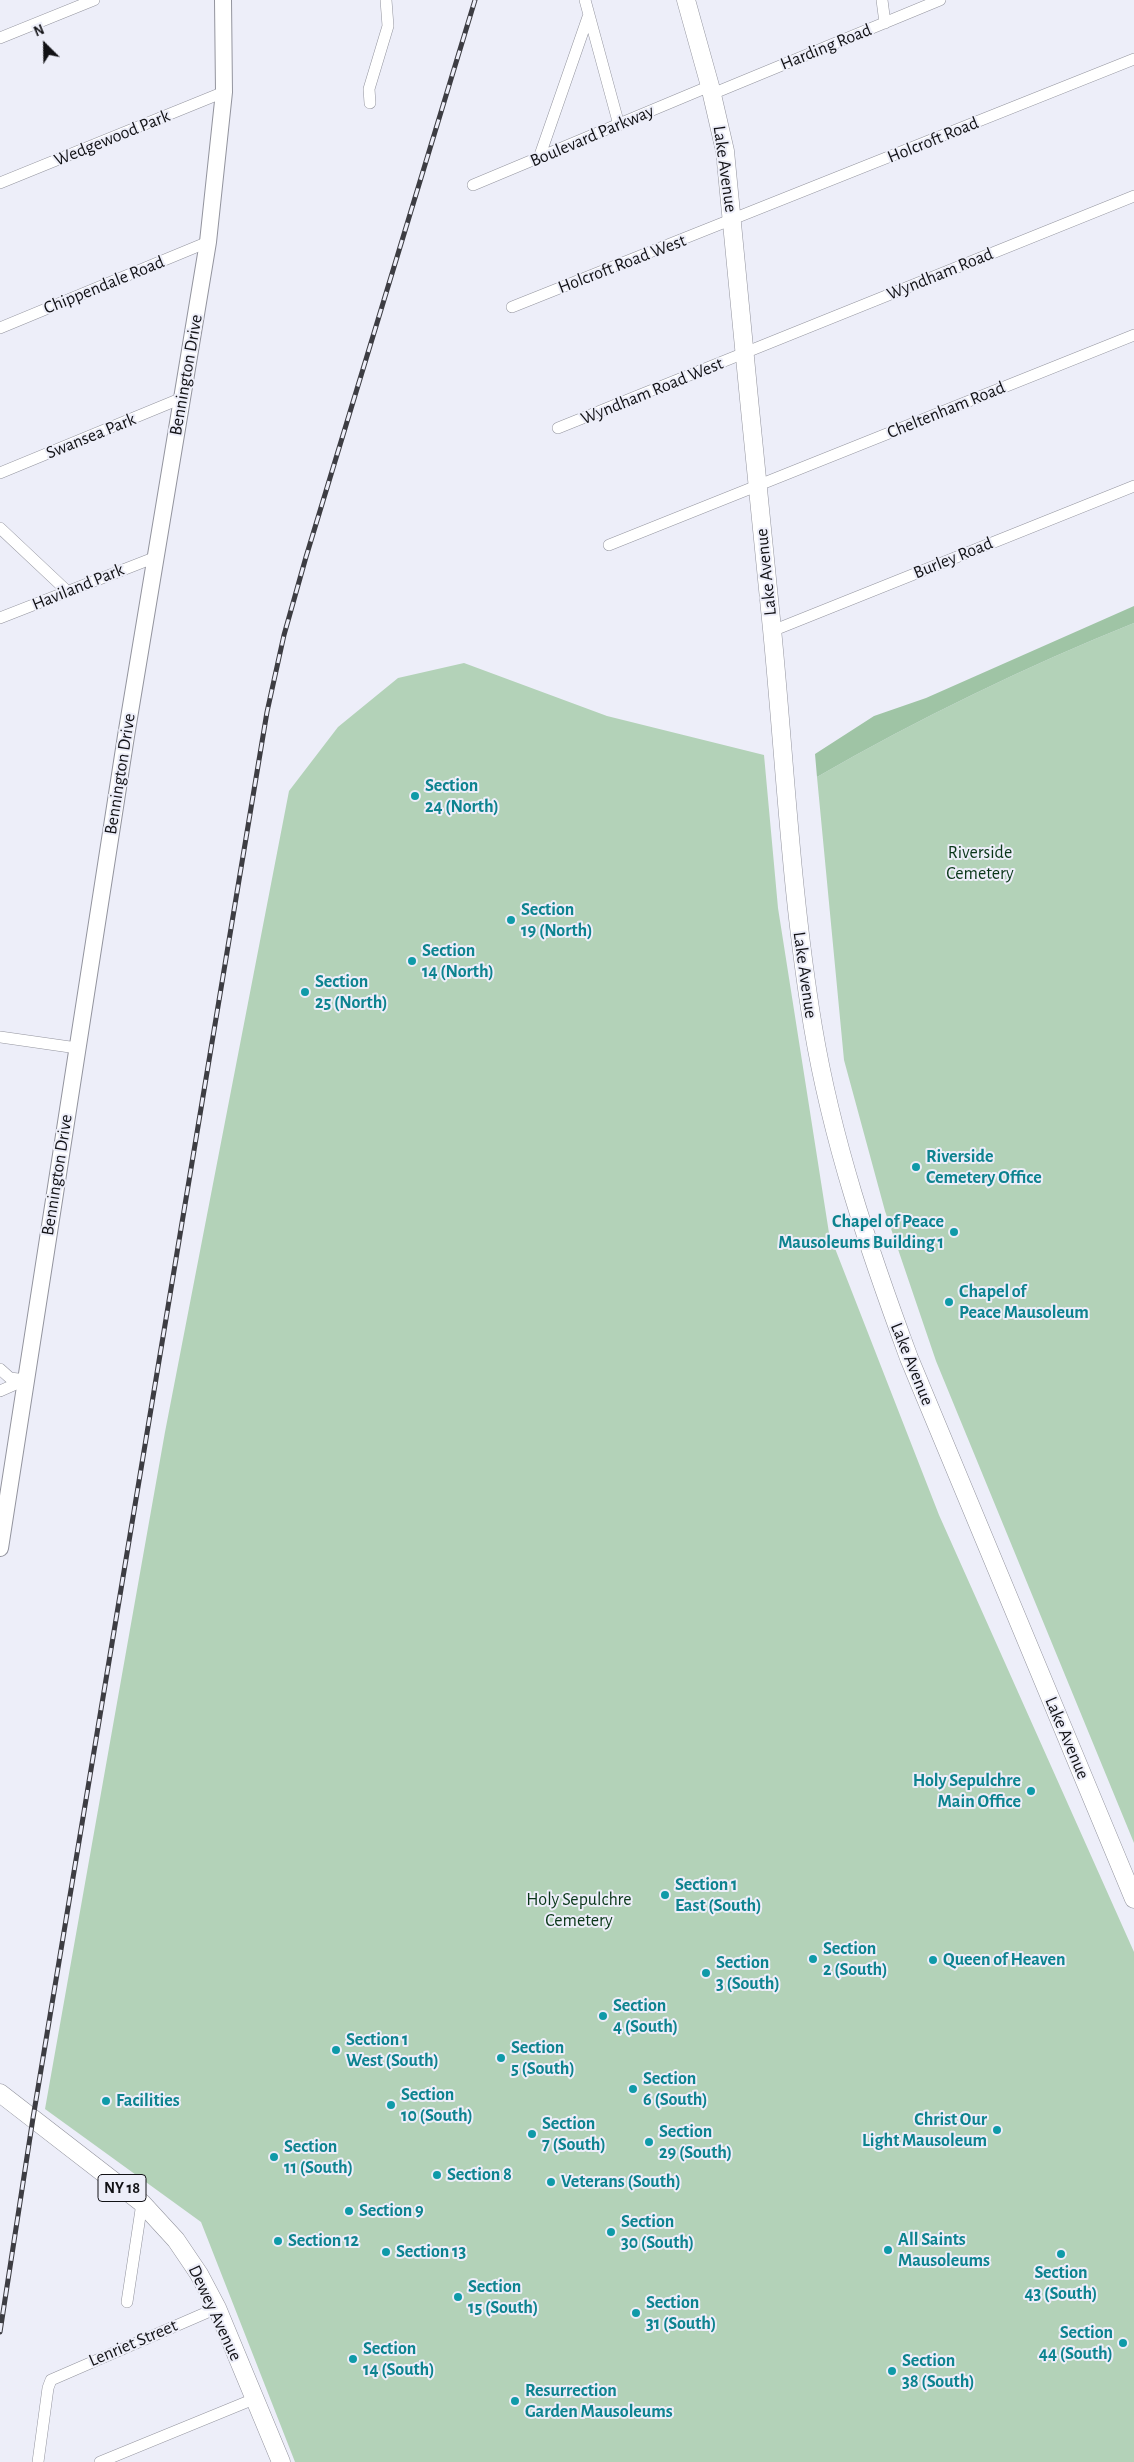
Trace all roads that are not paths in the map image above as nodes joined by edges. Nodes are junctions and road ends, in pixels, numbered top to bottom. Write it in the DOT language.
graph roads {
  1 [pos="94,0"];
  2 [pos="223,0"];
  3 [pos="386,0"];
  4 [pos="585,0"];
  5 [pos="686,0"];
  6 [pos="882,0"];
  7 [pos="913,0"];
  8 [pos="934,2"];
  9 [pos="588,17"];
  10 [pos="885,23"];
  11 [pos="0,38"];
  12 [pos="1134,59"];
  13 [pos="711,90"];
  14 [pos="224,92"];
  15 [pos="370,103"];
  16 [pos="619,125"];
  17 [pos="539,158"];
  18 [pos="0,183"];
  19 [pos="473,185"];
  20 [pos="1134,196"];
  21 [pos="732,220"];
  22 [pos="208,242"];
  23 [pos="512,307"];
  24 [pos="0,328"];
  25 [pos="1134,335"];
  26 [pos="745,353"];
  27 [pos="182,398"];
  28 [pos="558,428"];
  29 [pos="0,473"];
  30 [pos="757,486"];
  31 [pos="1134,486"];
  32 [pos="0,528"];
  33 [pos="609,545"];
  34 [pos="156,556"];
  35 [pos="67,591"];
  36 [pos="0,618"];
  37 [pos="772,631"];
  38 [pos="0,1037"];
  39 [pos="77,1048"];
  40 [pos="0,1369"];
  41 [pos="26,1380"];
  42 [pos="0,1391"];
  43 [pos="0,1548"];
  44 [pos="1134,1899"];
  45 [pos="0,2093"];
  46 [pos="142,2203"];
  47 [pos="127,2302"];
  48 [pos="217,2308"];
  49 [pos="254,2399"];
  50 [pos="38,2462"];
  51 [pos="100,2462"];
  52 [pos="281,2462"];
  1 -- 11 [label="street"];
  2 -- 14 [label="street, Bennington Drive"];
  3 -- 15 [label="street"];
  4 -- 9 [label="street"];
  5 -- 13 [label="main road, Lake Avenue"];
  6 -- 10 [label="street"];
  7 -- 8 [label="street"];
  8 -- 10 [label="street, Harding Road"];
  9 -- 16 [label="street"];
  9 -- 17 [label="street"];
  10 -- 13 [label="street, Harding Road"];
  12 -- 21 [label="street, Holcroft Road"];
  13 -- 16 [label="street, Boulevard Parkway"];
  13 -- 21 [label="main road, Lake Avenue"];
  14 -- 18 [label="street, Wedgewood Park"];
  14 -- 22 [label="street, Bennington Drive"];
  16 -- 17 [label="street, Boulevard Parkway"];
  17 -- 19 [label="street, Boulevard Parkway"];
  20 -- 26 [label="street, Wyndham Road"];
  21 -- 23 [label="street, Holcroft Road West"];
  21 -- 26 [label="main road, Lake Avenue"];
  22 -- 24 [label="street, Chippendale Road"];
  22 -- 27 [label="street, Bennington Drive"];
  25 -- 30 [label="street, Cheltenham Road"];
  26 -- 28 [label="street, Wyndham Road West"];
  26 -- 30 [label="main road, Lake Avenue"];
  27 -- 29 [label="street, Swansea Park"];
  27 -- 34 [label="street, Bennington Drive"];
  30 -- 33 [label="street, Cheltenham Road"];
  30 -- 37 [label="main road, Lake Avenue"];
  31 -- 37 [label="street, Burley Road"];
  32 -- 35 [label="street"];
  34 -- 35 [label="street, Haviland Park"];
  34 -- 39 [label="street, Bennington Drive"];
  35 -- 36 [label="street, Haviland Park"];
  37 -- 44 [label="main road, Lake Avenue"];
  38 -- 39 [label="street"];
  39 -- 41 [label="street, Bennington Drive"];
  40 -- 41 [label="street"];
  41 -- 42 [label="street"];
  41 -- 43 [label="street, Bennington Drive"];
  45 -- 46 [label="main road, Dewey Avenue / NY 18"];
  46 -- 47 [label="street"];
  46 -- 48 [label="main road, Dewey Avenue / NY 18"];
  48 -- 49 [label="main road, Dewey Avenue / NY 18"];
  48 -- 50 [label="street, Lenriet Street"];
  49 -- 51 [label="street"];
  49 -- 52 [label="main road, Dewey Avenue / NY 18"];
}
